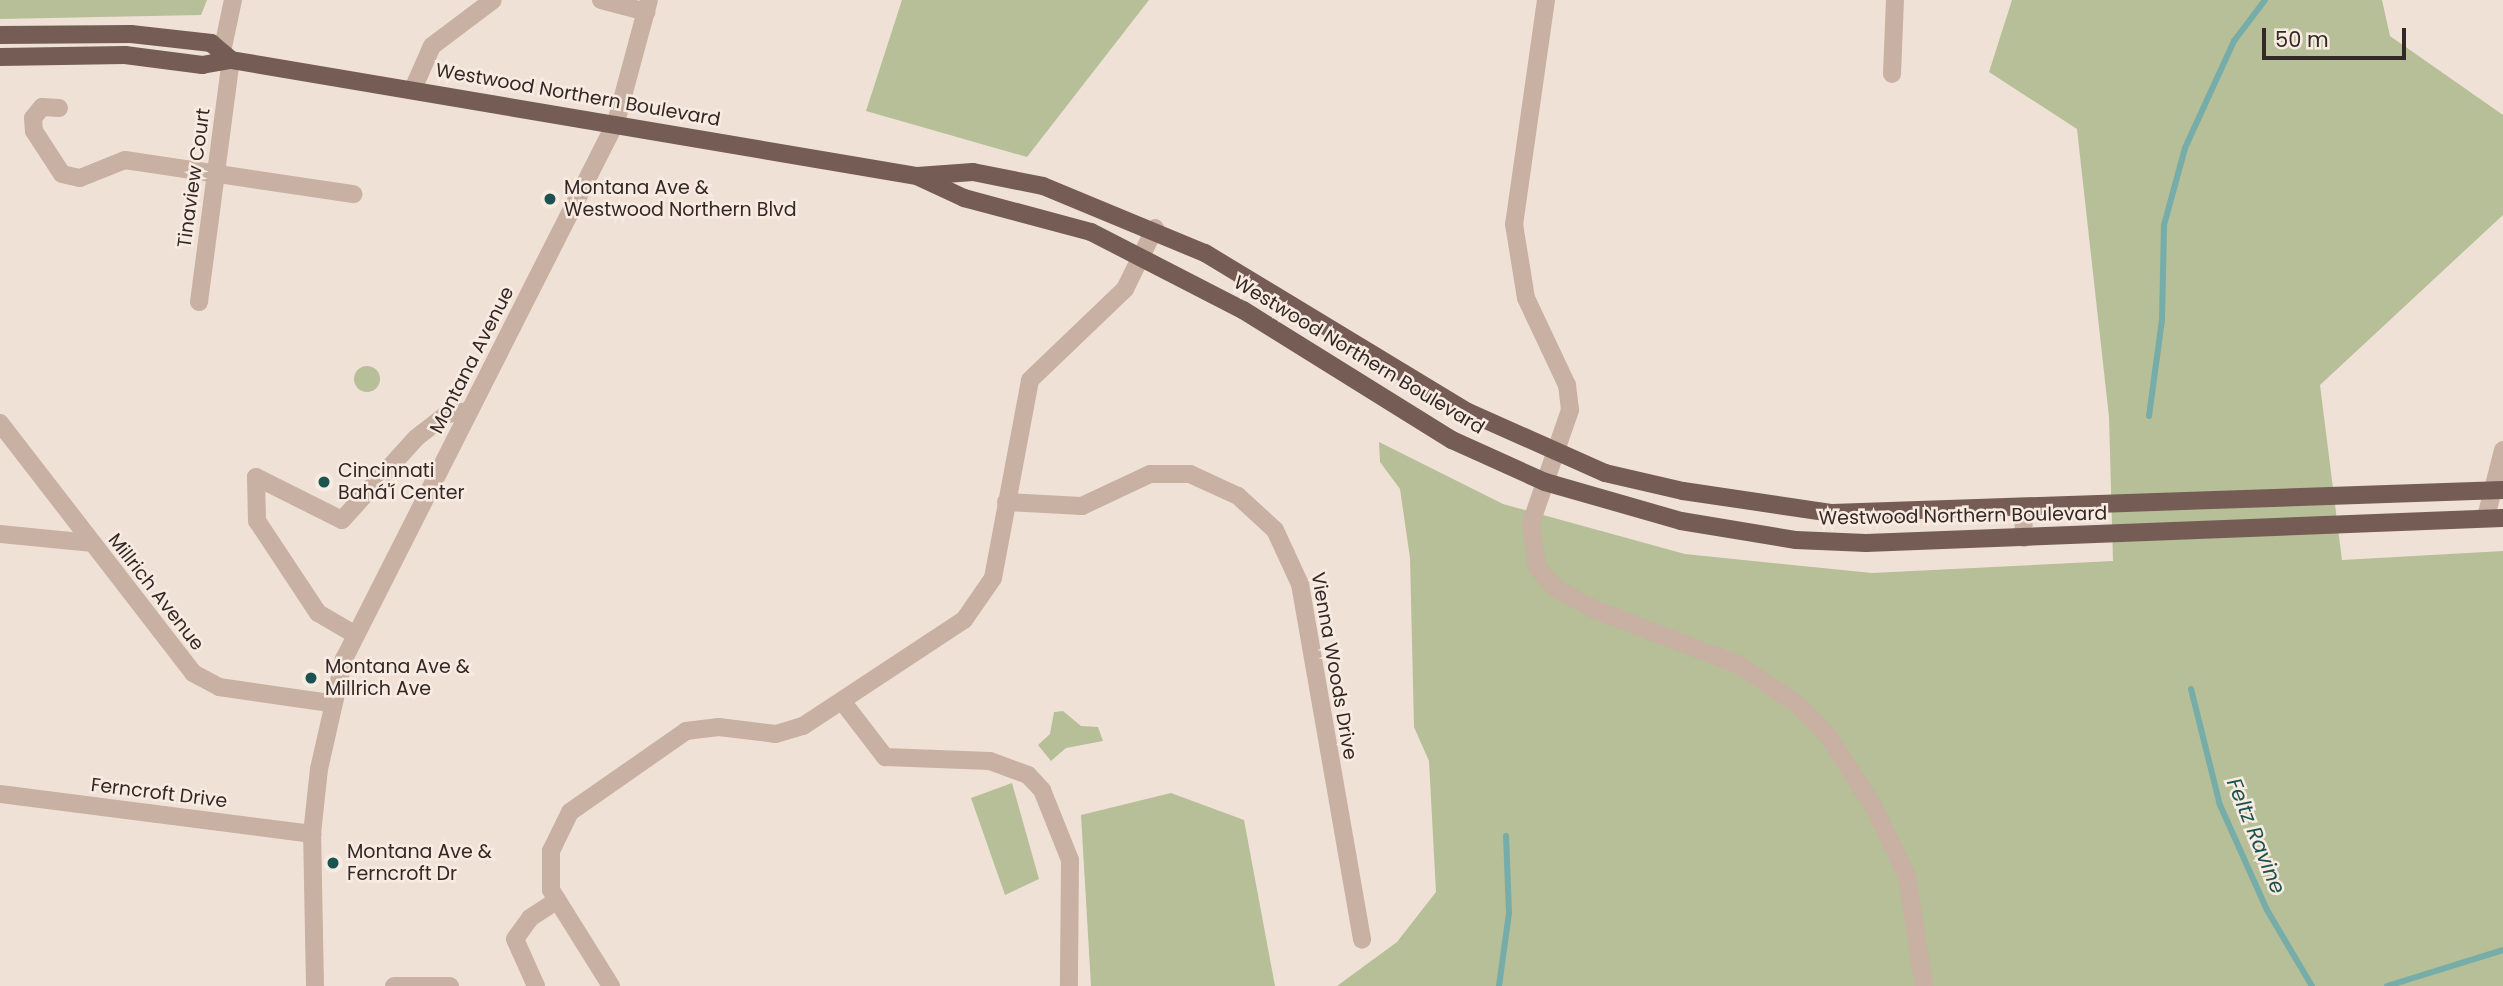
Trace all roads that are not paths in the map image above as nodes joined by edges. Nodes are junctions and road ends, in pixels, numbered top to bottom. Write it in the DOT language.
graph roads {
  1 [pos="233,0"];
  2 [pos="493,0"];
  3 [pos="601,0"];
  4 [pos="1546,0"];
  5 [pos="1895,0"];
  6 [pos="648,6"];
  7 [pos="0,35"];
  8 [pos="0,57"];
  9 [pos="224,58"];
  10 [pos="1892,74"];
  11 [pos="413,89"];
  12 [pos="59,108"];
  13 [pos="616,122"];
  14 [pos="216,174"];
  15 [pos="917,176"];
  16 [pos="354,194"];
  17 [pos="1155,228"];
  18 [pos="1143,256"];
  19 [pos="199,302"];
  20 [pos="469,411"];
  21 [pos="0,423"];
  22 [pos="2503,450"];
  23 [pos="1557,454"];
  24 [pos="1545,482"];
  25 [pos="2498,491"];
  26 [pos="1006,502"];
  27 [pos="2023,508"];
  28 [pos="2495,518"];
  29 [pos="0,534"];
  30 [pos="2024,538"];
  31 [pos="91,543"];
  32 [pos="354,634"];
  33 [pos="842,701"];
  34 [pos="331,703"];
  35 [pos="0,794"];
  36 [pos="312,834"];
  37 [pos="555,902"];
  38 [pos="1362,940"];
  39 [pos="315,986"];
  40 [pos="394,986"];
  41 [pos="450,986"];
  42 [pos="536,986"];
  43 [pos="611,986"];
  44 [pos="1069,986"];
  45 [pos="1924,986"];
  1 -- 9 [label="street, Tinaview Court"];
  2 -- 11 [label="street"];
  3 -- 6 [label="street"];
  4 -- 23 [label="street"];
  5 -- 10 [label="street"];
  6 -- 13 [label="street, Montana Avenue"];
  7 -- 9 [label="main road, Westwood Northern Boulevard"];
  8 -- 9 [label="main road, Westwood Northern Boulevard"];
  9 -- 11 [label="main road, Westwood Northern Boulevard"];
  9 -- 14 [label="street, Tinaview Court"];
  11 -- 13 [label="main road, Westwood Northern Boulevard"];
  12 -- 14 [label="street"];
  13 -- 15 [label="main road, Westwood Northern Boulevard"];
  13 -- 20 [label="street, Montana Avenue"];
  14 -- 16 [label="street"];
  14 -- 19 [label="street, Tinaview Court"];
  15 -- 17 [label="main road, Westwood Northern Boulevard"];
  15 -- 18 [label="main road, Westwood Northern Boulevard"];
  17 -- 18 [label="street"];
  17 -- 23 [label="main road, Westwood Northern Boulevard"];
  18 -- 24 [label="main road, Westwood Northern Boulevard"];
  18 -- 26 [label="street"];
  20 -- 32 [label="street, Montana Avenue"];
  20 -- 32 [label="street"];
  21 -- 31 [label="street, Millrich Avenue"];
  22 -- 25 [label="street"];
  23 -- 24 [label="street"];
  23 -- 27 [label="main road, Westwood Northern Boulevard"];
  24 -- 30 [label="main road, Westwood Northern Boulevard"];
  24 -- 45 [label="street"];
  25 -- 27 [label="main road, Westwood Northern Boulevard"];
  25 -- 28 [label="street"];
  26 -- 33 [label="street"];
  26 -- 38 [label="street, Vienna Woods Drive"];
  27 -- 30 [label="street"];
  28 -- 30 [label="main road, Westwood Northern Boulevard"];
  29 -- 31 [label="street"];
  31 -- 34 [label="street, Millrich Avenue"];
  32 -- 34 [label="street, Montana Avenue"];
  33 -- 37 [label="street"];
  33 -- 44 [label="street"];
  34 -- 36 [label="street, Montana Avenue"];
  35 -- 36 [label="street, Ferncroft Drive"];
  36 -- 39 [label="street, Montana Avenue"];
  37 -- 42 [label="street"];
  37 -- 43 [label="street"];
  40 -- 41 [label="street"];
}
